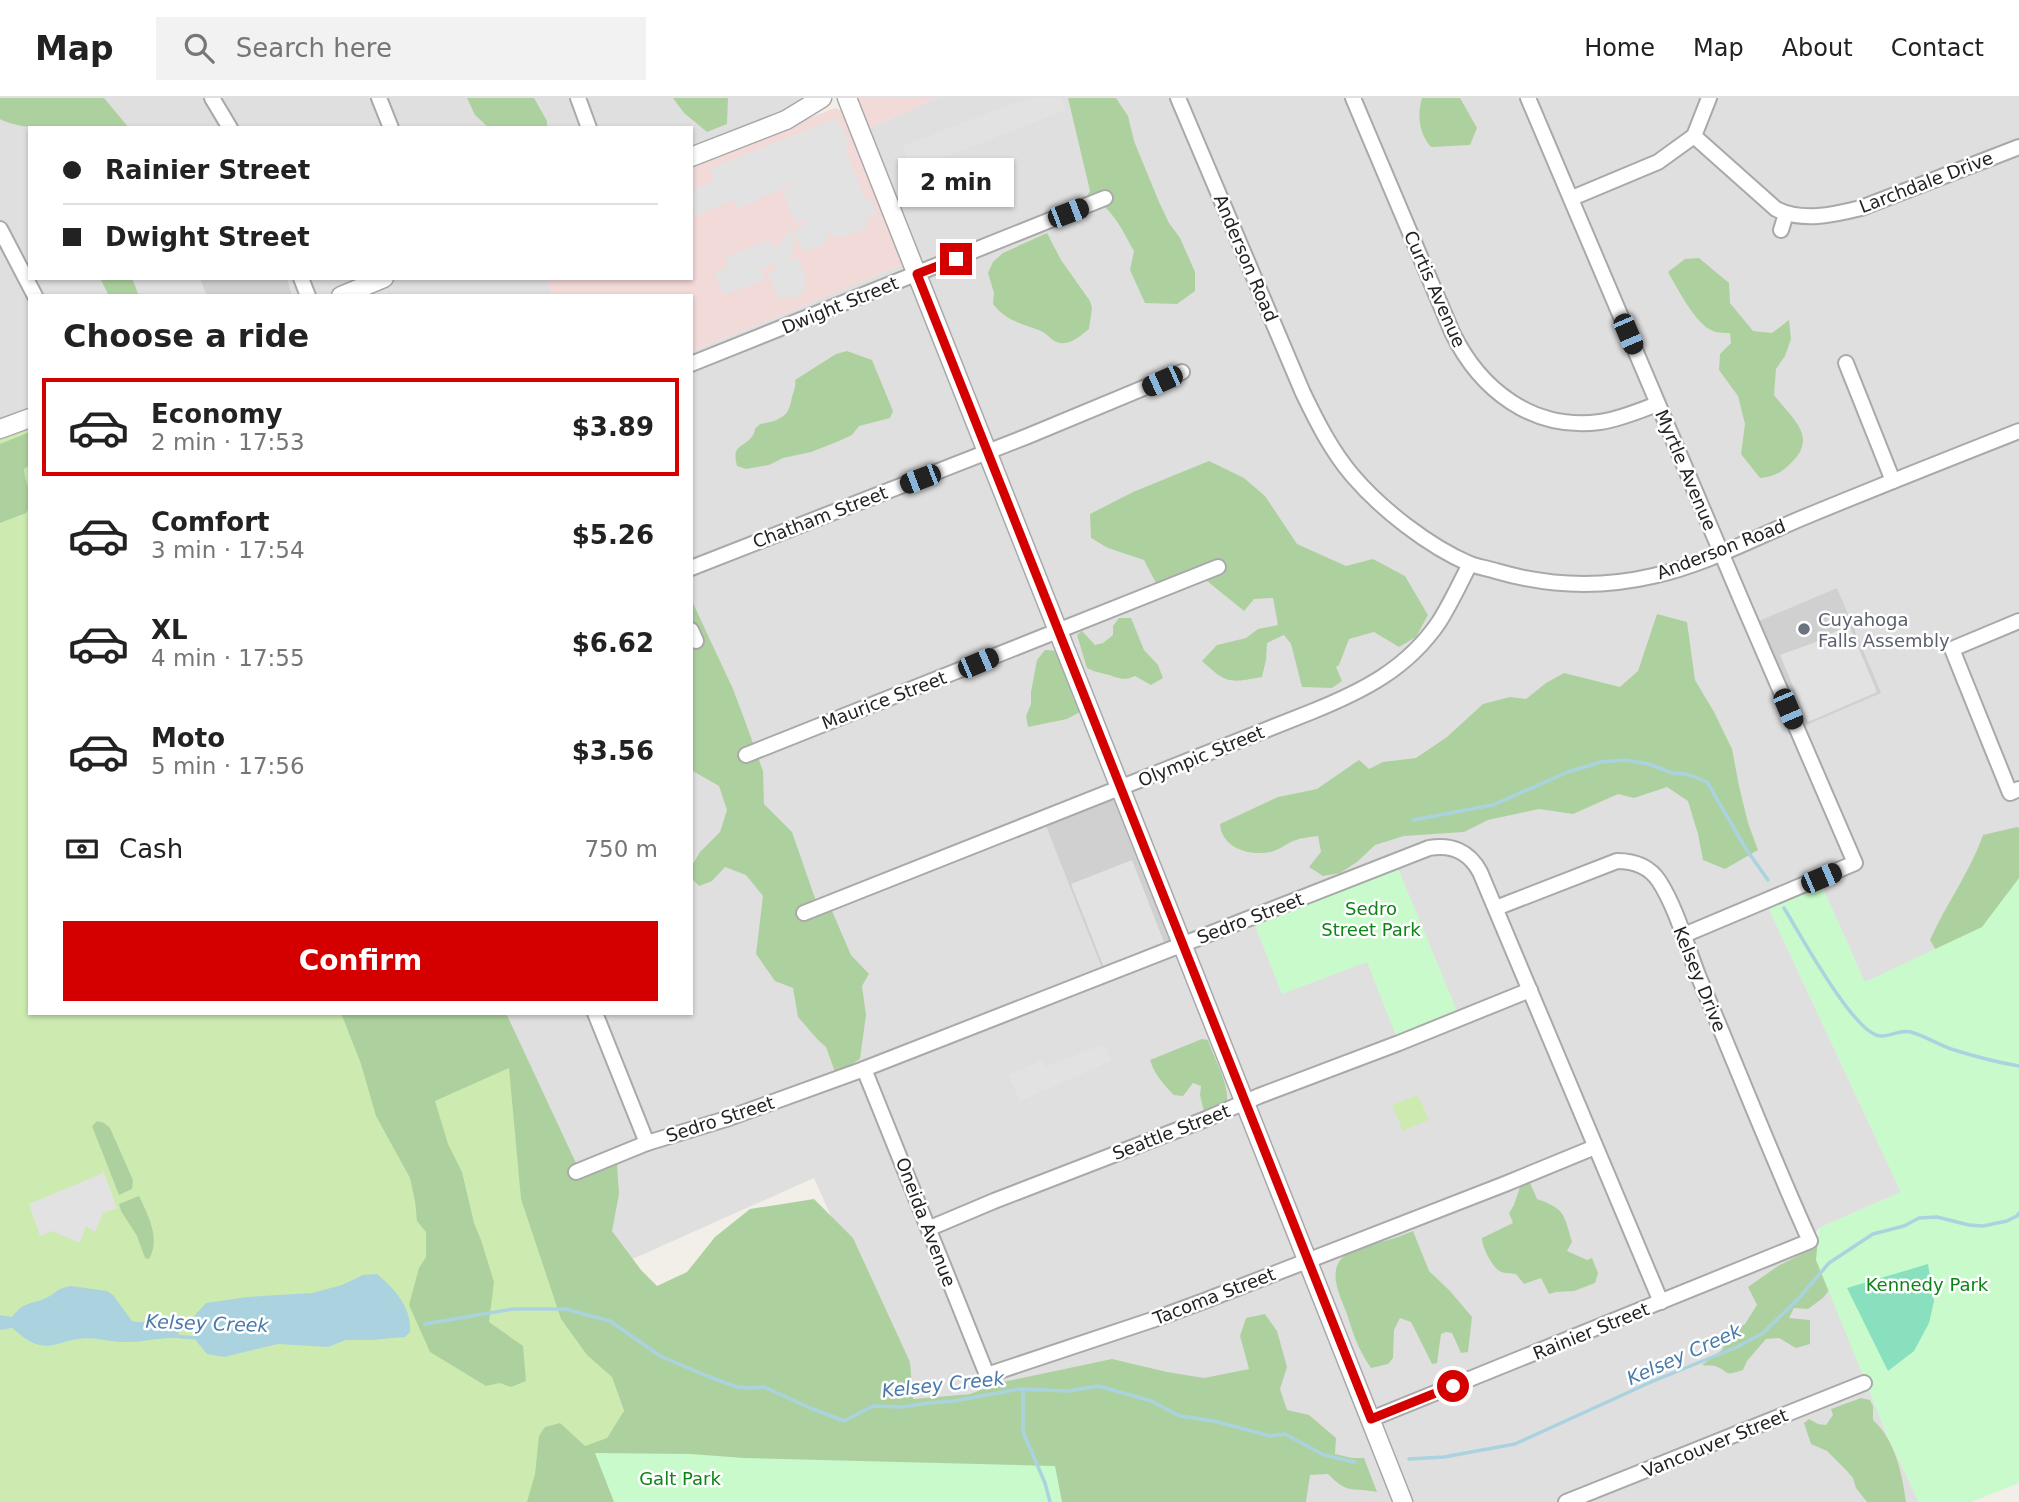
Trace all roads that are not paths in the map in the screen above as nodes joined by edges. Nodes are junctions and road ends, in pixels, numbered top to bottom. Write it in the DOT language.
graph roads {
  1 [pos="212,98"];
  2 [pos="379,98"];
  3 [pos="578,98"];
  4 [pos="822,98"];
  5 [pos="847,98"];
  6 [pos="1178,98"];
  7 [pos="1353,98"];
  8 [pos="1528,98"];
  9 [pos="1709,98"];
  10 [pos="229,126"];
  11 [pos="390,126"];
  12 [pos="588,126"];
  13 [pos="1694,136"];
  14 [pos="2019,146"];
  15 [pos="693,156"];
  16 [pos="1105,198"];
  17 [pos="1572,198"];
  18 [pos="1786,214"];
  19 [pos="0,229"];
  20 [pos="1781,230"];
  21 [pos="917,274"];
  22 [pos="379,280"];
  23 [pos="34,294"];
  24 [pos="346,294"];
  25 [pos="693,363"];
  26 [pos="1846,363"];
  27 [pos="1182,372"];
  28 [pos="1657,404"];
  29 [pos="28,419"];
  30 [pos="0,429"];
  31 [pos="2019,431"];
  32 [pos="987,451"];
  33 [pos="1894,481"];
  34 [pos="1722,552"];
  35 [pos="1470,564"];
  36 [pos="693,567"];
  37 [pos="1218,568"];
  38 [pos="2019,621"];
  39 [pos="1058,630"];
  40 [pos="746,755"];
  41 [pos="1120,788"];
  42 [pos="2014,791"];
  43 [pos="1496,908"];
  44 [pos="804,914"];
  45 [pos="1684,935"];
  46 [pos="1182,944"];
  47 [pos="1530,990"];
  48 [pos="596,1015"];
  49 [pos="864,1069"];
  50 [pos="1244,1103"];
  51 [pos="647,1143"];
  52 [pos="1595,1147"];
  53 [pos="576,1172"];
  54 [pos="930,1228"];
  55 [pos="1810,1241"];
  56 [pos="1308,1261"];
  57 [pos="1661,1302"];
  58 [pos="987,1375"];
  59 [pos="1864,1383"];
  60 [pos="1371,1419"];
  61 [pos="1403,1502"];
  62 [pos="1566,1502"];
  1 -- 10 [label="street"];
  2 -- 11 [label="street"];
  3 -- 12 [label="street"];
  4 -- 15 [label="street"];
  5 -- 21 [label="street"];
  6 -- 35 [label="street, Anderson Road"];
  7 -- 28 [label="street, Curtis Avenue"];
  8 -- 17 [label="street, Myrtle Avenue"];
  9 -- 13 [label="street"];
  13 -- 17 [label="street"];
  13 -- 18 [label="street"];
  14 -- 18 [label="street, Larchdale Drive"];
  16 -- 21 [label="street, Dwight Street"];
  17 -- 28 [label="street, Myrtle Avenue"];
  18 -- 20 [label="street"];
  19 -- 23 [label="street"];
  21 -- 25 [label="street, Dwight Street"];
  21 -- 32 [label="street"];
  22 -- 24 [label="street"];
  26 -- 33 [label="street"];
  27 -- 32 [label="street, Chatham Street"];
  28 -- 34 [label="street, Myrtle Avenue"];
  29 -- 30 [label="street"];
  31 -- 33 [label="street, Anderson Road"];
  32 -- 36 [label="street, Chatham Street"];
  32 -- 39 [label="street"];
  33 -- 34 [label="street, Anderson Road"];
  34 -- 35 [label="street, Anderson Road"];
  34 -- 45 [label="street, Myrtle Avenue"];
  35 -- 41 [label="street, Olympic Street"];
  37 -- 39 [label="street, Maurice Street"];
  38 -- 42 [label="street"];
  39 -- 40 [label="street, Maurice Street"];
  39 -- 41 [label="street"];
  41 -- 44 [label="street, Olympic Street"];
  41 -- 46 [label="street"];
  43 -- 45 [label="street, Kelsey Drive"];
  43 -- 46 [label="street, Sedro Street"];
  43 -- 47 [label="street, Sedro Street"];
  45 -- 55 [label="street, Kelsey Drive"];
  46 -- 49 [label="street, Sedro Street"];
  46 -- 50 [label="street"];
  47 -- 50 [label="street, Seattle Street"];
  47 -- 52 [label="street, Sedro Street"];
  48 -- 51 [label="street"];
  49 -- 51 [label="street, Sedro Street"];
  49 -- 54 [label="street, Oneida Avenue"];
  50 -- 54 [label="street, Seattle Street"];
  50 -- 56 [label="street"];
  51 -- 53 [label="street, Sedro Street"];
  52 -- 56 [label="street, Tacoma Street"];
  52 -- 57 [label="street, Sedro Street"];
  54 -- 58 [label="street, Oneida Avenue"];
  55 -- 57 [label="street, Rainier Street"];
  56 -- 58 [label="street, Tacoma Street"];
  56 -- 60 [label="street"];
  57 -- 60 [label="street, Rainier Street"];
  59 -- 62 [label="street, Vancouver Street"];
  60 -- 61 [label="street"];
}
